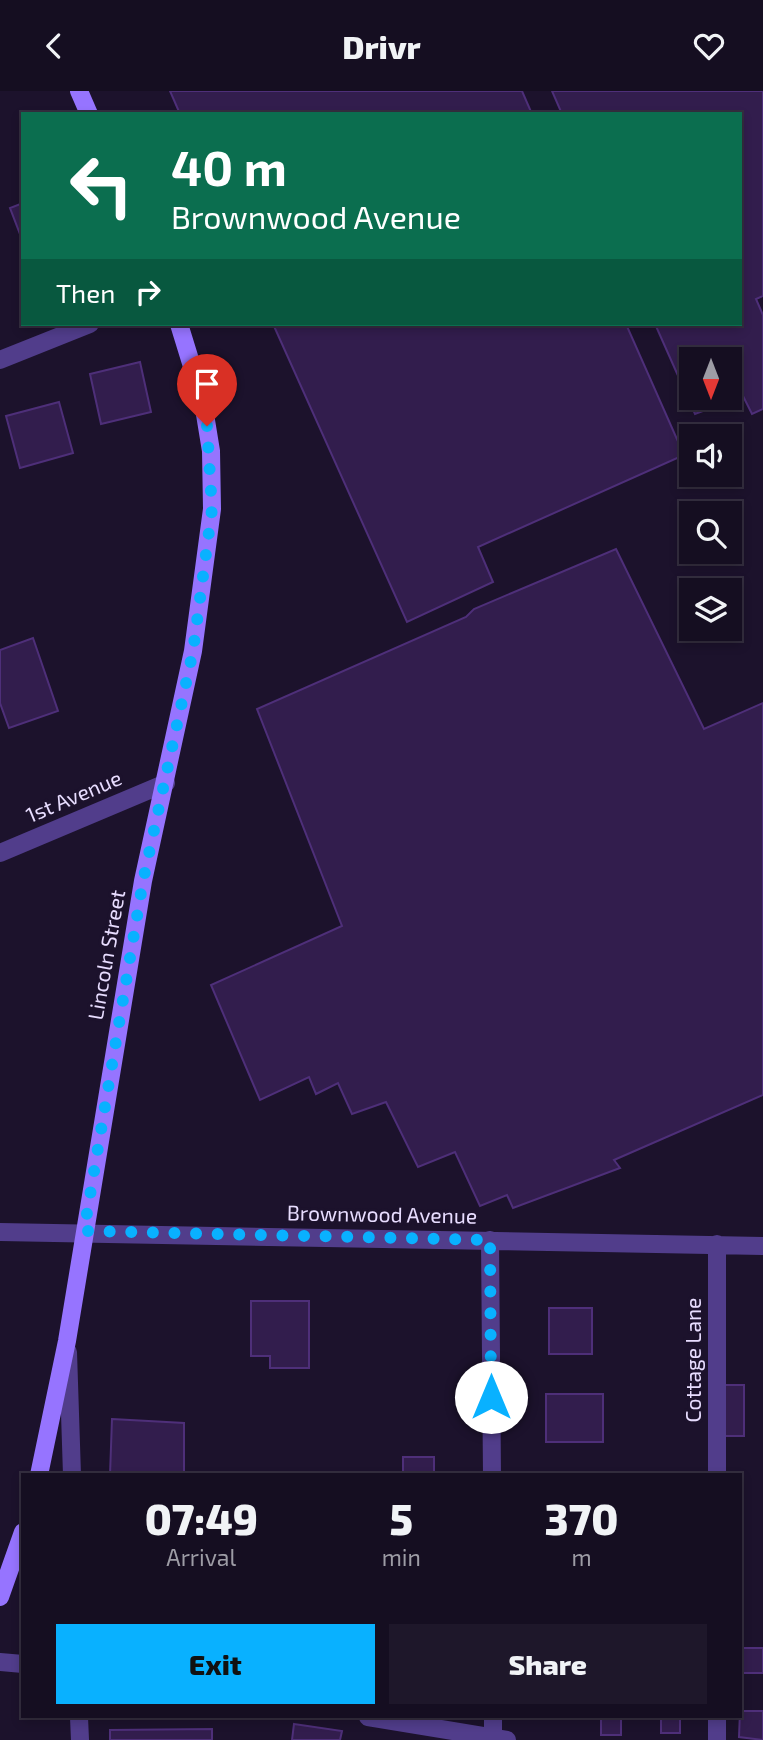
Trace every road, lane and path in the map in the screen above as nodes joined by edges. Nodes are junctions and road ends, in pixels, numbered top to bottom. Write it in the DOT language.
graph roads {
  1 [pos="79,91"];
  2 [pos="88,112"];
  3 [pos="85,326"];
  4 [pos="180,326"];
  5 [pos="0,360"];
  6 [pos="166,783"];
  7 [pos="0,853"];
  8 [pos="84,1231"];
  9 [pos="0,1232"];
  10 [pos="490,1240"];
  11 [pos="717,1244"];
  12 [pos="763,1246"];
  13 [pos="68,1341"];
  14 [pos="39,1473"];
  15 [pos="72,1473"];
  16 [pos="492,1473"];
  17 [pos="717,1473"];
  18 [pos="21,1538"];
  19 [pos="0,1597"];
  20 [pos="0,1662"];
  21 [pos="21,1664"];
  22 [pos="79,1718"];
  23 [pos="374,1718"];
  24 [pos="493,1718"];
  25 [pos="717,1718"];
  26 [pos="498,1739"];
  27 [pos="80,1740"];
  28 [pos="717,1740"];
  1 -- 2 [label="street"];
  3 -- 5 [label="street"];
  4 -- 6 [label="street, Lincoln Street"];
  6 -- 7 [label="street, 1st Avenue"];
  6 -- 8 [label="street, Lincoln Street"];
  8 -- 9 [label="street, Brownwood Avenue"];
  8 -- 10 [label="street, Brownwood Avenue"];
  8 -- 13 [label="street, Lincoln Street"];
  10 -- 11 [label="street, Brownwood Avenue"];
  10 -- 16 [label="street"];
  11 -- 12 [label="street, Brownwood Avenue"];
  11 -- 17 [label="street, Cottage Lane"];
  13 -- 14 [label="street"];
  13 -- 15 [label="street, Lincoln Street"];
  18 -- 19 [label="street"];
  20 -- 21 [label="street"];
  22 -- 27 [label="street"];
  23 -- 26 [label="street"];
  24 -- 26 [label="street"];
  25 -- 28 [label="street"];
}
